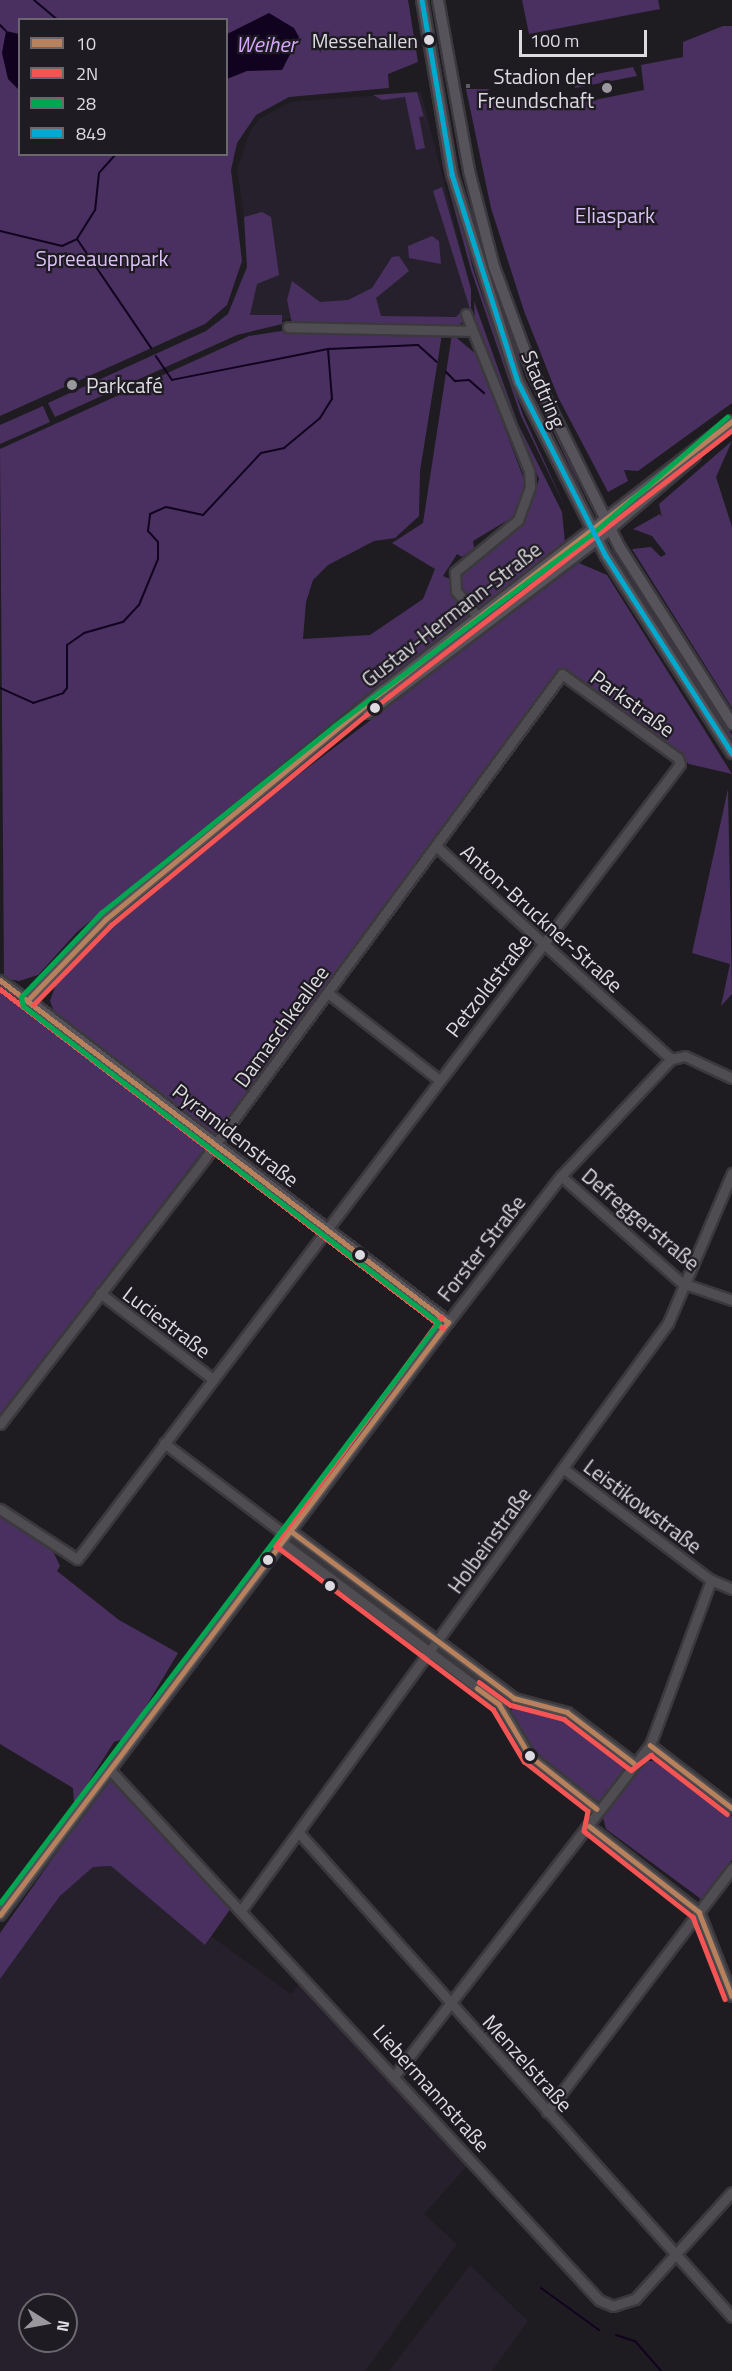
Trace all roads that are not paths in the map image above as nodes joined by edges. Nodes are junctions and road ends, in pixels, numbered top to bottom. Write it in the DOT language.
graph roads {
  1 [pos="422,0"];
  2 [pos="438,0"];
  3 [pos="466,314"];
  4 [pos="288,327"];
  5 [pos="472,331"];
  6 [pos="732,422"];
  7 [pos="604,517"];
  8 [pos="590,528"];
  9 [pos="610,529"];
  10 [pos="597,540"];
  11 [pos="481,621"];
  12 [pos="562,674"];
  13 [pos="732,724"];
  14 [pos="732,753"];
  15 [pos="680,765"];
  16 [pos="436,846"];
  17 [pos="543,943"];
  18 [pos="0,980"];
  19 [pos="328,993"];
  20 [pos="28,1000"];
  21 [pos="675,1057"];
  22 [pos="732,1078"];
  23 [pos="438,1079"];
  24 [pos="216,1144"];
  25 [pos="732,1173"];
  26 [pos="561,1176"];
  27 [pos="326,1229"];
  28 [pos="682,1283"];
  29 [pos="100,1293"];
  30 [pos="732,1300"];
  31 [pos="448,1322"];
  32 [pos="213,1379"];
  33 [pos="0,1424"];
  34 [pos="164,1443"];
  35 [pos="564,1469"];
  36 [pos="0,1509"];
  37 [pos="286,1537"];
  38 [pos="711,1580"];
  39 [pos="732,1589"];
  40 [pos="436,1642"];
  41 [pos="429,1652"];
  42 [pos="650,1745"];
  43 [pos="634,1762"];
  44 [pos="110,1770"];
  45 [pos="732,1808"];
  46 [pos="597,1809"];
  47 [pos="589,1826"];
  48 [pos="299,1833"];
  49 [pos="732,1868"];
  50 [pos="242,1909"];
  51 [pos="699,1912"];
  52 [pos="0,1915"];
  53 [pos="732,1996"];
  54 [pos="452,2006"];
  55 [pos="395,2075"];
  56 [pos="547,2112"];
  57 [pos="732,2192"];
  58 [pos="677,2255"];
  59 [pos="732,2317"];
  1 -- 8 [label="main road, Stadtring"];
  2 -- 7 [label="main road, Stadtring"];
  3 -- 5 [label="street"];
  4 -- 5 [label="street"];
  5 -- 11 [label="street"];
  6 -- 7 [label="main road, Gustav-Hermann-Straße"];
  6 -- 9 [label="main road, Gustav-Hermann-Straße"];
  7 -- 8 [label="main road, Gustav-Hermann-Straße"];
  7 -- 9 [label="main road, Stadtring"];
  8 -- 10 [label="main road, Stadtring"];
  8 -- 11 [label="main road, Gustav-Hermann-Straße"];
  9 -- 10 [label="main road, Gustav-Hermann-Straße"];
  9 -- 13 [label="main road, Stadtring"];
  10 -- 11 [label="main road, Gustav-Hermann-Straße"];
  10 -- 14 [label="main road, Stadtring"];
  11 -- 20 [label="main road, Gustav-Hermann-Straße"];
  12 -- 15 [label="street, Parkstraße"];
  12 -- 16 [label="street, Damaschkeallee"];
  15 -- 17 [label="street, Petzoldstraße"];
  16 -- 17 [label="street, Anton-Bruckner-Straße"];
  16 -- 19 [label="street, Damaschkeallee"];
  17 -- 21 [label="street, Anton-Bruckner-Straße"];
  17 -- 23 [label="street, Petzoldstraße"];
  18 -- 20 [label="street, Pyramidenstraße"];
  19 -- 23 [label="street"];
  19 -- 24 [label="street, Damaschkeallee"];
  20 -- 24 [label="main road, Pyramidenstraße"];
  21 -- 22 [label="street, Anton-Bruckner-Straße"];
  21 -- 26 [label="street, Forster Straße"];
  23 -- 27 [label="street, Petzoldstraße"];
  24 -- 27 [label="main road, Pyramidenstraße"];
  24 -- 29 [label="street, Damaschkeallee"];
  25 -- 28 [label="street, Holbeinstraße"];
  26 -- 28 [label="street, Defreggerstraße"];
  26 -- 31 [label="street, Forster Straße"];
  27 -- 31 [label="main road, Pyramidenstraße"];
  27 -- 32 [label="street, Petzoldstraße"];
  28 -- 30 [label="street, Defreggerstraße"];
  28 -- 35 [label="street, Holbeinstraße"];
  29 -- 32 [label="street, Luciestraße"];
  29 -- 33 [label="street, Damaschkeallee"];
  31 -- 37 [label="main road, Forster Straße"];
  32 -- 34 [label="street, Petzoldstraße"];
  34 -- 36 [label="street, Petzoldstraße"];
  34 -- 37 [label="street"];
  35 -- 38 [label="street, Leistikowstraße"];
  35 -- 40 [label="street, Holbeinstraße"];
  37 -- 40 [label="street"];
  37 -- 41 [label="street"];
  37 -- 44 [label="main road, Forster Straße"];
  38 -- 39 [label="street, Leistikowstraße"];
  38 -- 42 [label="street"];
  40 -- 41 [label="street, Holbeinstraße"];
  40 -- 43 [label="street"];
  41 -- 46 [label="street"];
  41 -- 48 [label="street, Holbeinstraße"];
  42 -- 43 [label="street"];
  42 -- 45 [label="street"];
  43 -- 46 [label="street"];
  44 -- 50 [label="street, Liebermannstraße"];
  44 -- 52 [label="main road, Forster Straße"];
  46 -- 47 [label="street"];
  47 -- 51 [label="street"];
  47 -- 54 [label="street"];
  48 -- 50 [label="street, Holbeinstraße"];
  48 -- 54 [label="street, Menzelstraße"];
  49 -- 51 [label="street"];
  50 -- 55 [label="street, Liebermannstraße"];
  51 -- 53 [label="street"];
  51 -- 56 [label="street"];
  54 -- 55 [label="street"];
  54 -- 56 [label="street, Menzelstraße"];
  55 -- 58 [label="street, Liebermannstraße"];
  56 -- 58 [label="street, Menzelstraße"];
  57 -- 58 [label="street, Liebermannstraße"];
  58 -- 59 [label="street, Menzelstraße"];
}
